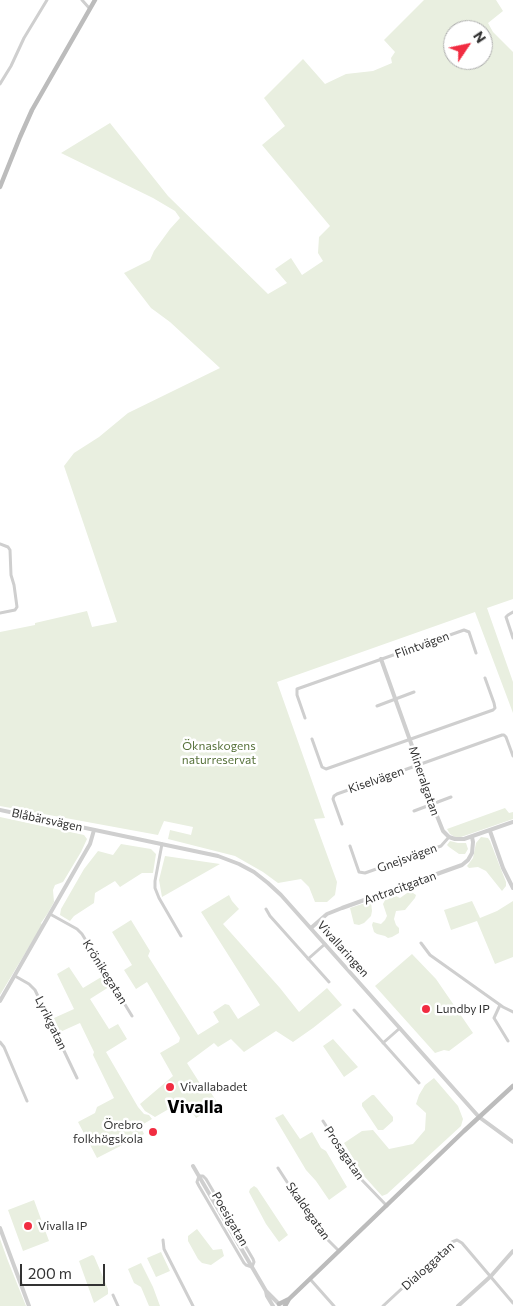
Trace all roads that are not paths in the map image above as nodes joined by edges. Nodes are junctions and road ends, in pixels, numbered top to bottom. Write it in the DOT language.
graph roads {
  1 [pos="47,0"];
  2 [pos="82,0"];
  3 [pos="95,0"];
  4 [pos="90,9"];
  5 [pos="0,84"];
  6 [pos="0,187"];
  7 [pos="0,544"];
  8 [pos="0,612"];
  9 [pos="513,612"];
  10 [pos="513,638"];
  11 [pos="476,653"];
  12 [pos="381,659"];
  13 [pos="485,678"];
  14 [pos="414,692"];
  15 [pos="396,699"];
  16 [pos="377,706"];
  17 [pos="305,718"];
  18 [pos="312,739"];
  19 [pos="410,740"];
  20 [pos="513,756"];
  21 [pos="419,765"];
  22 [pos="451,797"];
  23 [pos="432,804"];
  24 [pos="0,810"];
  25 [pos="414,811"];
  26 [pos="513,822"];
  27 [pos="342,824"];
  28 [pos="94,830"];
  29 [pos="490,831"];
  30 [pos="450,837"];
  31 [pos="472,837"];
  32 [pos="162,844"];
  33 [pos="350,846"];
  34 [pos="513,888"];
  35 [pos="266,909"];
  36 [pos="50,914"];
  37 [pos="310,928"];
  38 [pos="181,936"];
  39 [pos="421,942"];
  40 [pos="325,944"];
  41 [pos="308,959"];
  42 [pos="15,976"];
  43 [pos="329,982"];
  44 [pos="0,1001"];
  45 [pos="500,1005"];
  46 [pos="354,1010"];
  47 [pos="513,1012"];
  48 [pos="132,1016"];
  49 [pos="400,1028"];
  50 [pos="508,1041"];
  51 [pos="0,1042"];
  52 [pos="383,1043"];
  53 [pos="77,1078"];
  54 [pos="419,1082"];
  55 [pos="513,1086"];
  56 [pos="27,1101"];
  57 [pos="479,1118"];
  58 [pos="323,1121"];
  59 [pos="513,1142"];
  60 [pos="193,1166"];
  61 [pos="278,1168"];
  62 [pos="387,1206"];
  63 [pos="0,1228"];
  64 [pos="163,1240"];
  65 [pos="339,1251"];
  66 [pos="513,1251"];
  67 [pos="491,1276"];
  68 [pos="310,1279"];
  69 [pos="113,1295"];
  70 [pos="513,1303"];
  71 [pos="279,1305"];
  72 [pos="29,1306"];
  73 [pos="118,1306"];
  74 [pos="193,1306"];
  75 [pos="334,1306"];
  76 [pos="383,1306"];
  77 [pos="458,1306"];
  1 -- 5 [label="street"];
  2 -- 4 [label="street"];
  3 -- 4 [label="main road"];
  4 -- 6 [label="main road"];
  7 -- 8 [label="street"];
  9 -- 10 [label="street"];
  11 -- 12 [label="street, Flintvägen"];
  12 -- 15 [label="street, Mineralgatan"];
  12 -- 17 [label="street"];
  13 -- 19 [label="street"];
  14 -- 15 [label="street"];
  15 -- 16 [label="street"];
  15 -- 19 [label="street, Mineralgatan"];
  18 -- 19 [label="street"];
  19 -- 21 [label="street, Mineralgatan"];
  20 -- 21 [label="street"];
  21 -- 23 [label="street, Mineralgatan"];
  21 -- 27 [label="street, Kiselvägen"];
  22 -- 23 [label="street"];
  23 -- 25 [label="street"];
  23 -- 30 [label="street, Mineralgatan"];
  24 -- 28 [label="street, Blåbärsvägen"];
  26 -- 29 [label="street"];
  28 -- 32 [label="street, Vivallaringen"];
  28 -- 36 [label="street"];
  29 -- 31 [label="street"];
  29 -- 34 [label="street"];
  30 -- 31 [label="street"];
  30 -- 33 [label="street, Gnejsvägen"];
  31 -- 37 [label="street, Antracitgatan"];
  32 -- 37 [label="street, Vivallaringen"];
  32 -- 38 [label="street"];
  35 -- 41 [label="street"];
  36 -- 42 [label="street"];
  36 -- 48 [label="street, Krönikegatan"];
  37 -- 40 [label="street, Vivallaringen"];
  39 -- 45 [label="street"];
  40 -- 41 [label="street"];
  40 -- 49 [label="street, Vivallaringen"];
  41 -- 43 [label="street"];
  42 -- 44 [label="street"];
  42 -- 53 [label="street, Lyrikgatan"];
  45 -- 47 [label="street"];
  45 -- 50 [label="street"];
  46 -- 52 [label="street"];
  49 -- 52 [label="street"];
  49 -- 57 [label="street, Vivallaringen"];
  51 -- 56 [label="street"];
  52 -- 54 [label="street"];
  55 -- 57 [label="main road"];
  57 -- 59 [label="street, Vivallaringen"];
  57 -- 62 [label="main road"];
  58 -- 62 [label="street, Prosagatan"];
  60 -- 71 [label="street, Poesigatan"];
  61 -- 65 [label="street, Skaldegatan"];
  62 -- 65 [label="main road"];
  63 -- 72 [label="street"];
  64 -- 74 [label="street"];
  65 -- 68 [label="main road"];
  66 -- 67 [label="street"];
  67 -- 70 [label="street"];
  67 -- 76 [label="street, Dialoggatan"];
  67 -- 77 [label="street"];
  68 -- 71 [label="main road"];
  68 -- 75 [label="street"];
  69 -- 73 [label="street"];
}
